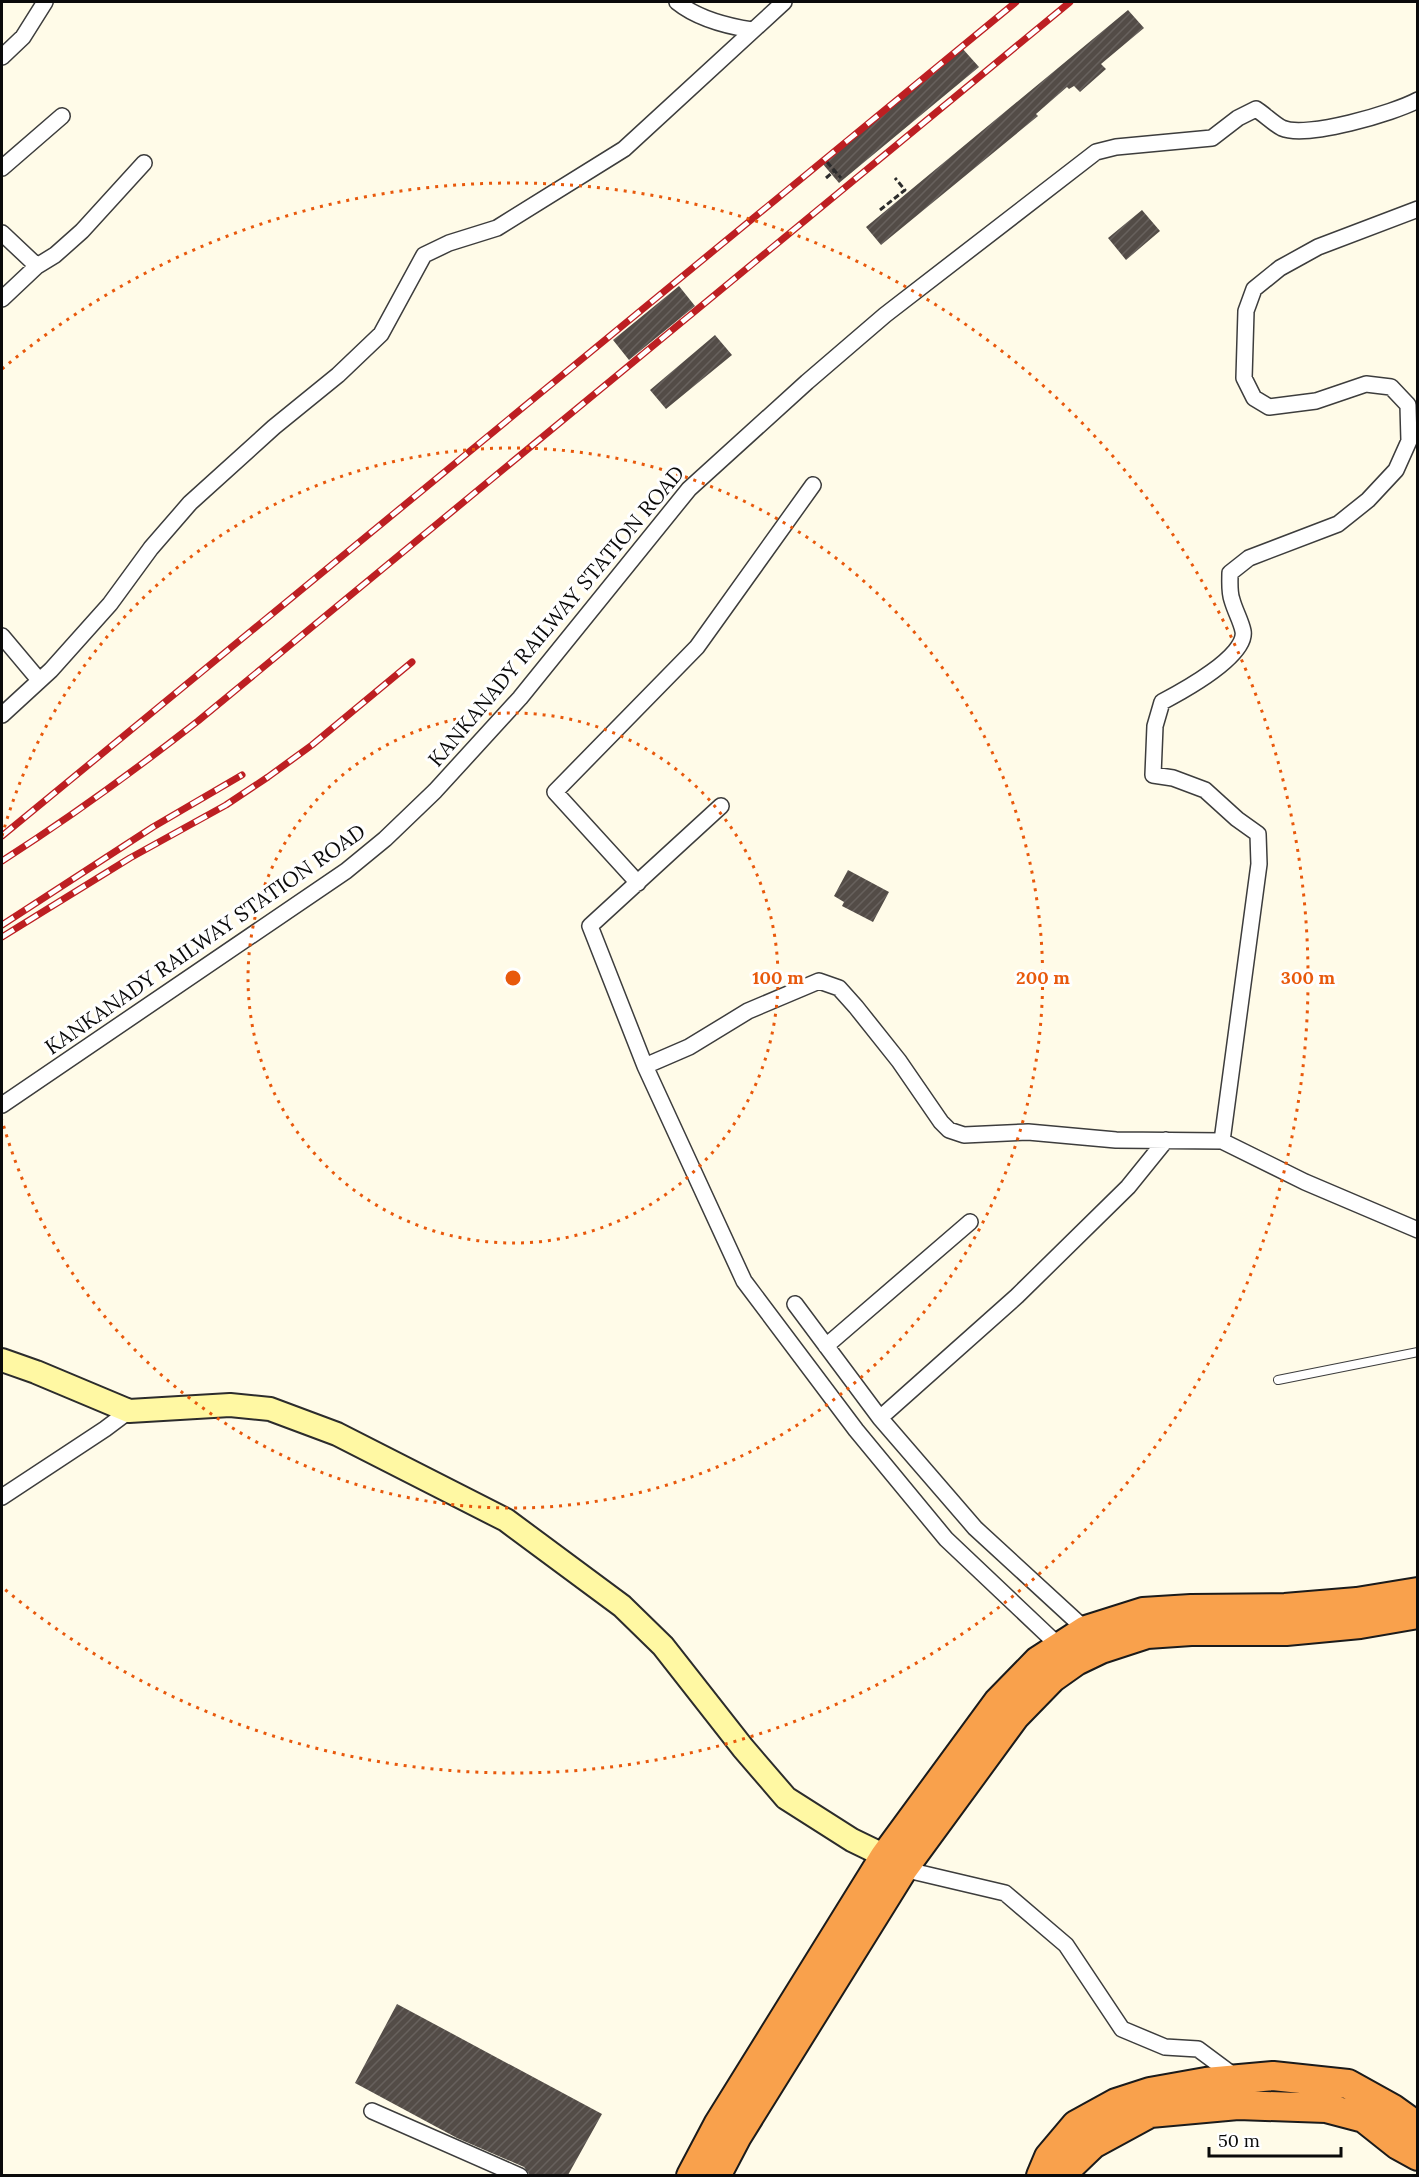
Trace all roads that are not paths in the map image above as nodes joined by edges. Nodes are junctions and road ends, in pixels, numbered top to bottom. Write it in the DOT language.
graph roads {
  1 [pos="45,2"];
  2 [pos="677,2"];
  3 [pos="784,2"];
  4 [pos="752,30"];
  5 [pos="2,57"];
  6 [pos="1418,100"];
  7 [pos="62,117"];
  8 [pos="144,163"];
  9 [pos="2,168"];
  10 [pos="1418,209"];
  11 [pos="2,233"];
  12 [pos="37,266"];
  13 [pos="2,299"];
  14 [pos="813,485"];
  15 [pos="2,636"];
  16 [pos="39,680"];
  17 [pos="2,714"];
  18 [pos="721,806"];
  19 [pos="638,883"];
  20 [pos="645,1066"];
  21 [pos="2,1105"];
  22 [pos="1166,1140"];
  23 [pos="1222,1141"];
  24 [pos="970,1222"];
  25 [pos="1418,1230"];
  26 [pos="795,1304"];
  27 [pos="826,1346"];
  28 [pos="1418,1352"];
  29 [pos="2,1360"];
  30 [pos="1278,1380"];
  31 [pos="129,1411"];
  32 [pos="880,1418"];
  33 [pos="2,1497"];
  34 [pos="1418,1592"];
  35 [pos="1358,1613"];
  36 [pos="1418,1614"];
  37 [pos="1086,1630"];
  38 [pos="1059,1646"];
  39 [pos="894,1863"];
  40 [pos="1238,2079"];
  41 [pos="372,2110"];
  42 [pos="1418,2127"];
  43 [pos="1418,2156"];
  44 [pos="520,2175"];
  45 [pos="691,2175"];
  46 [pos="716,2175"];
  47 [pos="1041,2175"];
  48 [pos="1066,2175"];
  1 -- 5 [label="street"];
  2 -- 4 [label="street"];
  3 -- 4 [label="street"];
  4 -- 16 [label="street"];
  6 -- 21 [label="street, KANKANADY RAILWAY STATION ROAD"];
  7 -- 9 [label="street"];
  8 -- 12 [label="street"];
  10 -- 23 [label="street"];
  11 -- 12 [label="street"];
  12 -- 13 [label="street"];
  14 -- 19 [label="street"];
  15 -- 16 [label="street"];
  16 -- 17 [label="street"];
  18 -- 19 [label="street"];
  19 -- 20 [label="street"];
  20 -- 22 [label="street"];
  20 -- 38 [label="street"];
  22 -- 23 [label="street"];
  22 -- 32 [label="street"];
  23 -- 25 [label="street"];
  24 -- 27 [label="street"];
  26 -- 27 [label="street"];
  27 -- 32 [label="street"];
  28 -- 30 [label="lane"];
  29 -- 31 [label="street"];
  31 -- 33 [label="street"];
  31 -- 39 [label="street"];
  32 -- 37 [label="street"];
  34 -- 35 [label="highway"];
  35 -- 36 [label="highway"];
  35 -- 37 [label="highway"];
  35 -- 39 [label="highway"];
  37 -- 38 [label="highway"];
  38 -- 39 [label="highway"];
  39 -- 40 [label="street"];
  39 -- 45 [label="highway"];
  39 -- 46 [label="highway"];
  40 -- 42 [label="highway"];
  40 -- 47 [label="highway"];
  41 -- 44 [label="street"];
  43 -- 48 [label="highway"];
}
